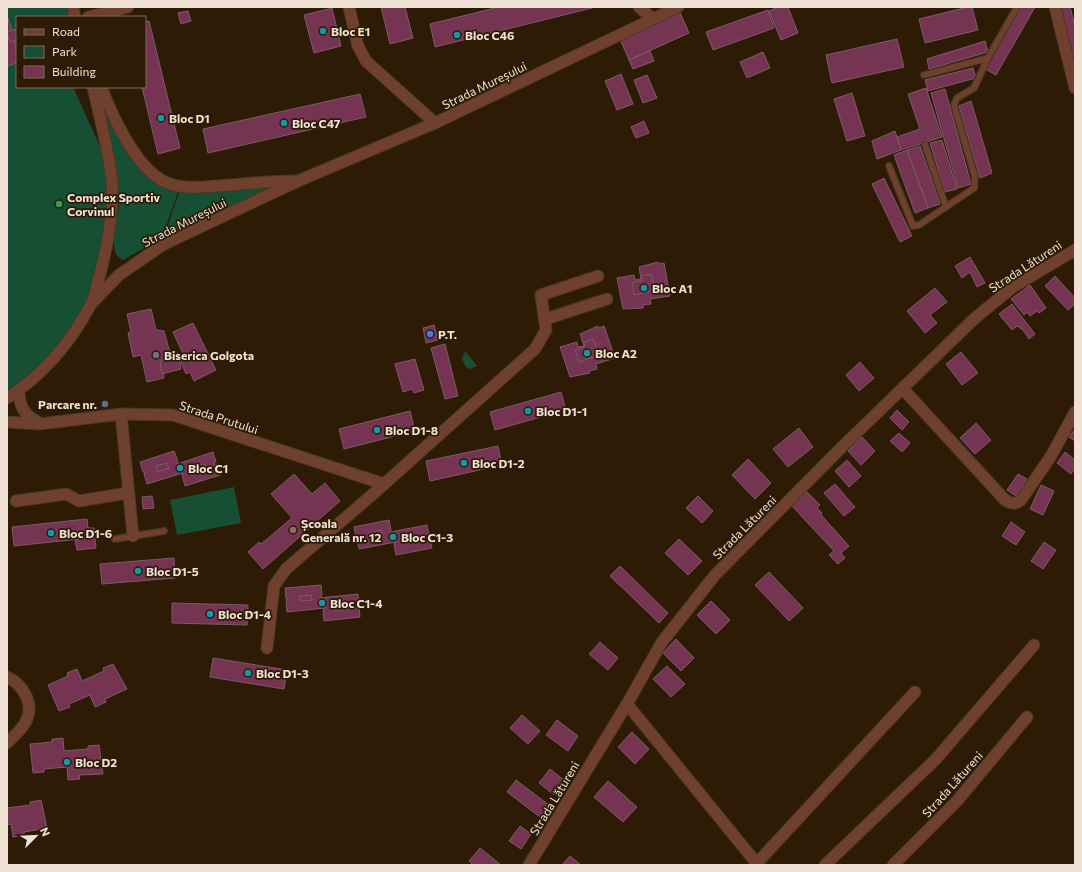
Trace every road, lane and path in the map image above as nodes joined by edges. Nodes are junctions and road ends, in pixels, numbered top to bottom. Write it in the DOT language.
graph roads {
  1 [pos="128,7"];
  2 [pos="349,7"];
  3 [pos="639,7"];
  4 [pos="678,7"];
  5 [pos="1017,7"];
  6 [pos="1055,7"];
  7 [pos="92,16"];
  8 [pos="653,19"];
  9 [pos="988,58"];
  10 [pos="924,75"];
  11 [pos="93,88"];
  12 [pos="101,88"];
  13 [pos="1075,88"];
  14 [pos="435,123"];
  15 [pos="925,145"];
  16 [pos="888,166"];
  17 [pos="298,181"];
  18 [pos="946,207"];
  19 [pos="1075,250"];
  20 [pos="598,276"];
  21 [pos="607,299"];
  22 [pos="92,303"];
  23 [pos="546,319"];
  24 [pos="903,388"];
  25 [pos="19,390"];
  26 [pos="7,398"];
  27 [pos="1075,412"];
  28 [pos="121,414"];
  29 [pos="7,422"];
  30 [pos="40,424"];
  31 [pos="384,484"];
  32 [pos="128,493"];
  33 [pos="16,501"];
  34 [pos="164,531"];
  35 [pos="133,536"];
  36 [pos="115,539"];
  37 [pos="1034,645"];
  38 [pos="266,648"];
  39 [pos="7,677"];
  40 [pos="915,692"];
  41 [pos="627,704"];
  42 [pos="1027,717"];
  43 [pos="7,743"];
  44 [pos="757,864"];
  45 [pos="529,865"];
  46 [pos="824,865"];
  47 [pos="893,865"];
  1 -- 7 [label="street"];
  2 -- 14 [label="street"];
  3 -- 8 [label="street"];
  4 -- 8 [label="street, Strada Mureșului"];
  5 -- 9 [label="lane"];
  6 -- 13 [label="street"];
  8 -- 14 [label="street, Strada Mureșului"];
  9 -- 10 [label="lane"];
  9 -- 18 [label="lane"];
  11 -- 22 [label="street"];
  12 -- 17 [label="street, Strada Mureșului"];
  14 -- 17 [label="street, Strada Mureșului"];
  15 -- 18 [label="lane"];
  16 -- 18 [label="lane"];
  17 -- 22 [label="street, Strada Mureșului"];
  19 -- 24 [label="street, Strada Lătureni"];
  20 -- 23 [label="street"];
  21 -- 23 [label="street"];
  22 -- 25 [label="street"];
  23 -- 31 [label="street"];
  24 -- 27 [label="street"];
  24 -- 41 [label="street, Strada Lătureni"];
  25 -- 26 [label="street"];
  25 -- 30 [label="street"];
  28 -- 30 [label="street, Strada Prutului"];
  28 -- 31 [label="street, Strada Prutului"];
  28 -- 32 [label="street"];
  29 -- 30 [label="street, Strada Prutului"];
  31 -- 38 [label="street"];
  32 -- 33 [label="street"];
  32 -- 35 [label="street"];
  34 -- 35 [label="lane"];
  35 -- 36 [label="lane"];
  37 -- 46 [label="street"];
  39 -- 43 [label="street"];
  40 -- 44 [label="street"];
  41 -- 44 [label="street"];
  41 -- 45 [label="street, Strada Lătureni"];
  42 -- 47 [label="street, Strada Lătureni"];
}
